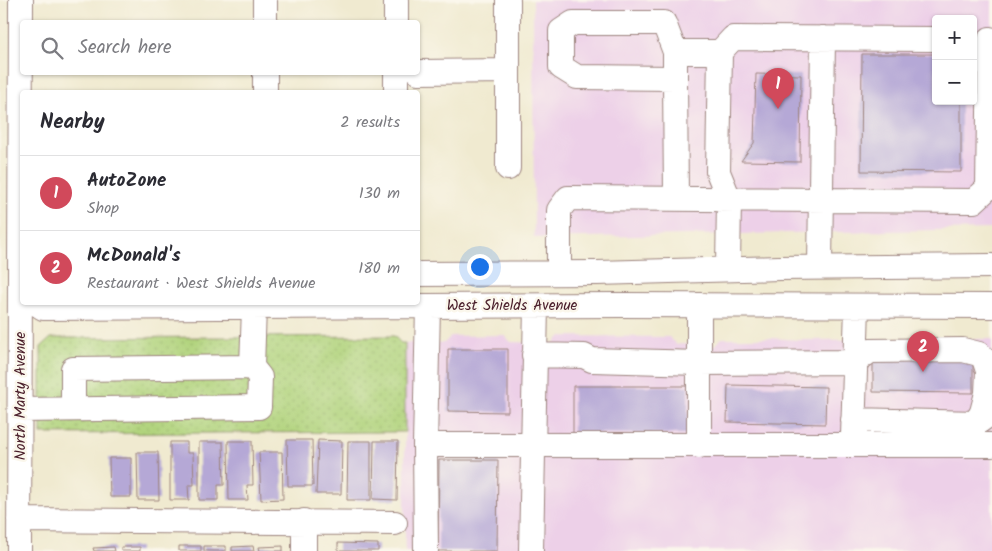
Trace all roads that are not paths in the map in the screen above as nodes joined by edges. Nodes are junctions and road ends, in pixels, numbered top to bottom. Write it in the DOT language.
graph roads {
  1 [pos="21,0"];
  2 [pos="264,0"];
  3 [pos="396,0"];
  4 [pos="508,0"];
  5 [pos="21,20"];
  6 [pos="264,20"];
  7 [pos="396,20"];
  8 [pos="823,38"];
  9 [pos="932,39"];
  10 [pos="985,39"];
  11 [pos="675,52"];
  12 [pos="720,52"];
  13 [pos="508,70"];
  14 [pos="420,72"];
  15 [pos="21,75"];
  16 [pos="265,75"];
  17 [pos="396,75"];
  18 [pos="675,78"];
  19 [pos="21,90"];
  20 [pos="265,90"];
  21 [pos="396,90"];
  22 [pos="508,168"];
  23 [pos="676,199"];
  24 [pos="729,199"];
  25 [pos="821,201"];
  26 [pos="992,266"];
  27 [pos="820,268"];
  28 [pos="727,270"];
  29 [pos="584,273"];
  30 [pos="420,274"];
  31 [pos="559,274"];
  32 [pos="20,296"];
  33 [pos="37,305"];
  34 [pos="621,305"];
  35 [pos="699,305"];
  36 [pos="428,306"];
  37 [pos="536,306"];
  38 [pos="857,306"];
  39 [pos="992,306"];
  40 [pos="254,307"];
  41 [pos="534,355"];
  42 [pos="986,357"];
  43 [pos="854,362"];
  44 [pos="699,363"];
  45 [pos="252,368"];
  46 [pos="73,409"];
  47 [pos="20,410"];
  48 [pos="984,417"];
  49 [pos="853,420"];
  50 [pos="425,445"];
  51 [pos="852,445"];
  52 [pos="964,445"];
  53 [pos="992,445"];
  54 [pos="532,446"];
  55 [pos="699,446"];
  56 [pos="19,520"];
  57 [pos="304,521"];
  58 [pos="395,522"];
  59 [pos="19,551"];
  60 [pos="304,551"];
  61 [pos="426,551"];
  62 [pos="531,551"];
  1 -- 5 [label="street, North Marty Avenue"];
  2 -- 6 [label="street"];
  3 -- 7 [label="street"];
  4 -- 13 [label="street"];
  8 -- 9 [label="street"];
  8 -- 12 [label="street"];
  8 -- 25 [label="street"];
  10 -- 25 [label="street"];
  11 -- 12 [label="street"];
  11 -- 18 [label="street"];
  11 -- 18 [label="street"];
  12 -- 24 [label="street"];
  13 -- 14 [label="street"];
  13 -- 22 [label="street"];
  15 -- 19 [label="street, North Marty Avenue"];
  16 -- 20 [label="street"];
  17 -- 21 [label="street"];
  18 -- 23 [label="street"];
  23 -- 24 [label="street"];
  23 -- 31 [label="street"];
  24 -- 25 [label="street"];
  24 -- 28 [label="street"];
  25 -- 27 [label="street"];
  26 -- 27 [label="street, West Shields Avenue"];
  27 -- 28 [label="street, West Shields Avenue"];
  28 -- 29 [label="street, West Shields Avenue"];
  28 -- 34 [label="street"];
  29 -- 31 [label="street, West Shields Avenue"];
  29 -- 36 [label="street"];
  30 -- 31 [label="street, West Shields Avenue"];
  32 -- 47 [label="street, North Marty Avenue"];
  33 -- 40 [label="street, West Shields Avenue"];
  34 -- 35 [label="street, West Shields Avenue"];
  34 -- 37 [label="street, West Shields Avenue"];
  35 -- 38 [label="street, West Shields Avenue"];
  35 -- 44 [label="street"];
  36 -- 37 [label="street, West Shields Avenue"];
  36 -- 40 [label="street, West Shields Avenue"];
  36 -- 50 [label="street"];
  37 -- 41 [label="street"];
  38 -- 39 [label="street, West Shields Avenue"];
  38 -- 43 [label="street"];
  40 -- 45 [label="street"];
  41 -- 44 [label="street"];
  41 -- 54 [label="street"];
  42 -- 43 [label="street"];
  42 -- 48 [label="street"];
  43 -- 44 [label="street"];
  43 -- 49 [label="street"];
  44 -- 55 [label="street"];
  45 -- 46 [label="street"];
  45 -- 46 [label="street"];
  46 -- 47 [label="street"];
  47 -- 56 [label="street, North Marty Avenue"];
  48 -- 49 [label="street"];
  48 -- 52 [label="street"];
  49 -- 51 [label="street"];
  50 -- 54 [label="street"];
  50 -- 61 [label="street"];
  51 -- 52 [label="street"];
  51 -- 55 [label="street"];
  52 -- 53 [label="street"];
  54 -- 55 [label="street"];
  54 -- 62 [label="street"];
  56 -- 57 [label="street"];
  56 -- 59 [label="street, North Marty Avenue"];
  57 -- 58 [label="street"];
  57 -- 60 [label="street"];
}
